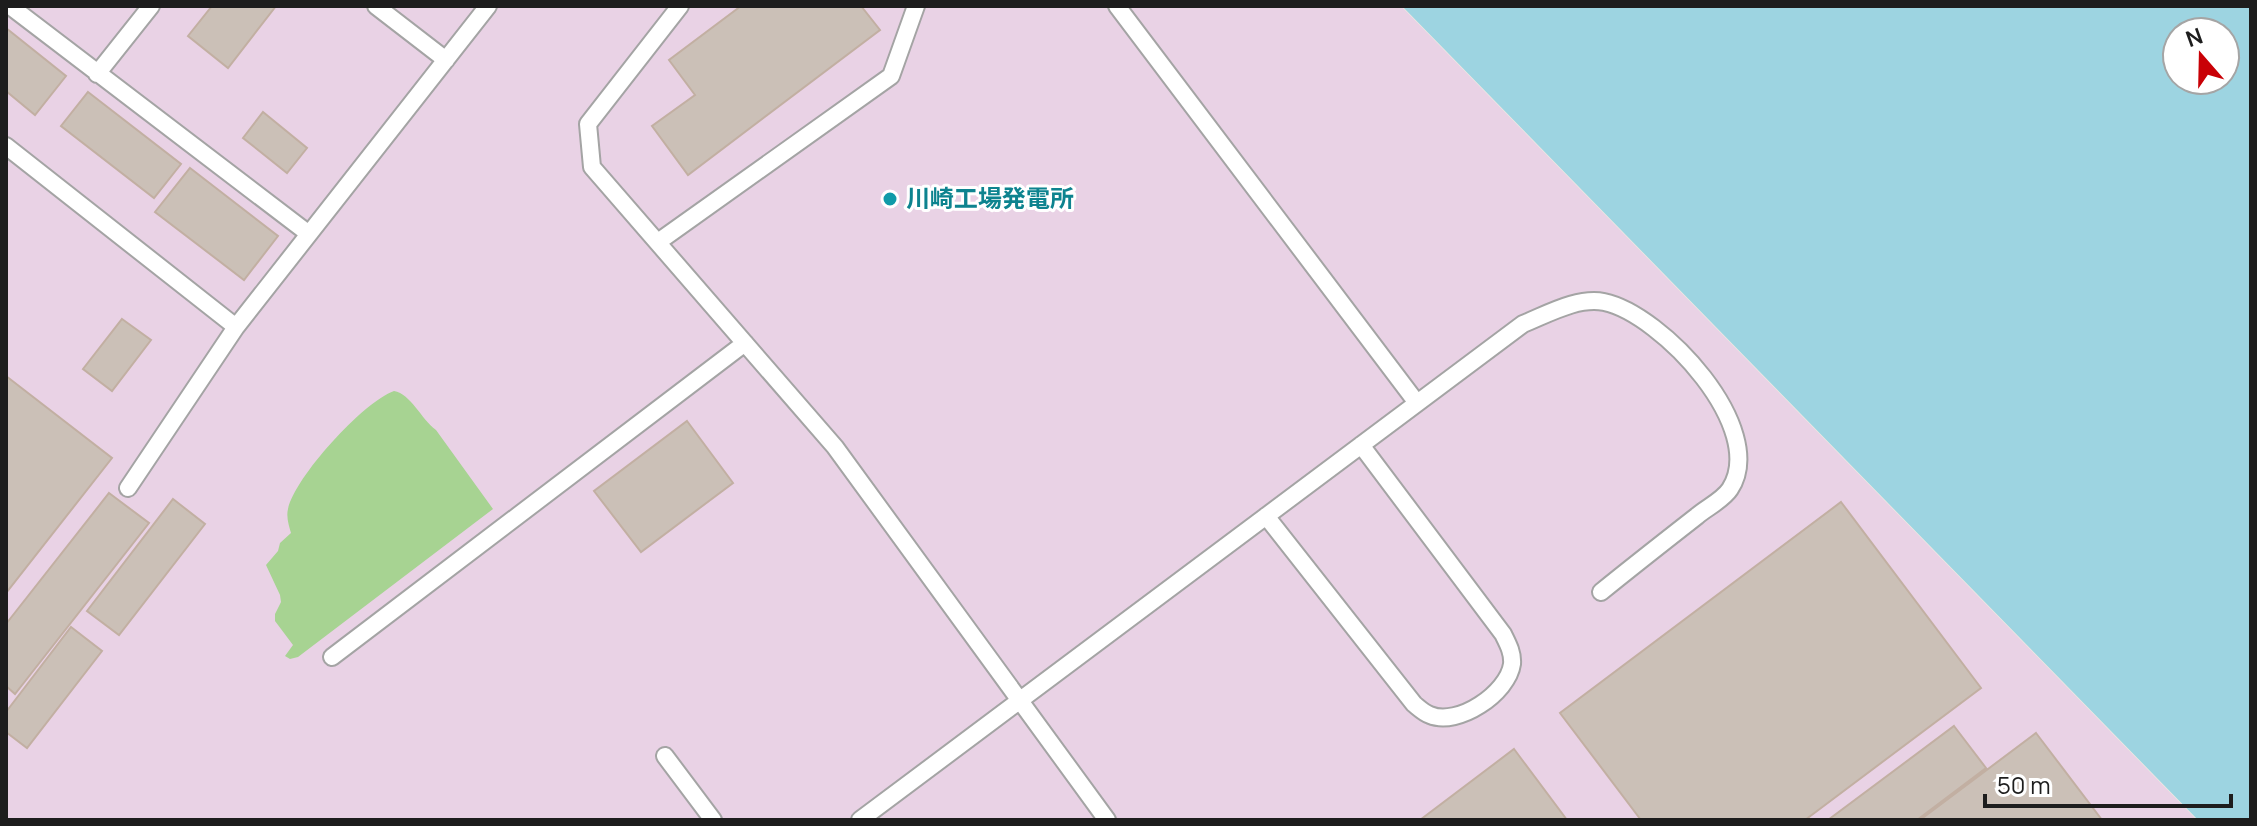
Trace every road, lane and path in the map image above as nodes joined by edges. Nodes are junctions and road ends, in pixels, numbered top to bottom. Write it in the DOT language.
graph roads {
  1 [pos="10,6"];
  2 [pos="151,6"];
  3 [pos="376,6"];
  4 [pos="488,6"];
  5 [pos="680,6"];
  6 [pos="916,6"];
  7 [pos="1117,6"];
  8 [pos="446,60"];
  9 [pos="97,74"];
  10 [pos="6,146"];
  11 [pos="309,234"];
  12 [pos="658,242"];
  13 [pos="236,327"];
  14 [pos="745,343"];
  15 [pos="1417,403"];
  16 [pos="1361,445"];
  17 [pos="128,488"];
  18 [pos="1266,516"];
  19 [pos="1601,592"];
  20 [pos="332,657"];
  21 [pos="1019,701"];
  22 [pos="665,756"];
  23 [pos="713,820"];
  24 [pos="860,820"];
  25 [pos="1107,820"];
  1 -- 9 [label="lane"];
  2 -- 9 [label="lane"];
  3 -- 8 [label="lane"];
  4 -- 8 [label="lane"];
  5 -- 12 [label="lane"];
  6 -- 12 [label="lane"];
  7 -- 15 [label="lane"];
  8 -- 11 [label="lane"];
  9 -- 11 [label="lane"];
  10 -- 13 [label="lane"];
  11 -- 13 [label="lane"];
  12 -- 14 [label="lane"];
  13 -- 17 [label="lane"];
  14 -- 20 [label="lane"];
  14 -- 21 [label="lane"];
  15 -- 16 [label="lane"];
  15 -- 19 [label="lane"];
  16 -- 18 [label="lane"];
  16 -- 18 [label="lane"];
  18 -- 21 [label="lane"];
  21 -- 24 [label="lane"];
  21 -- 25 [label="lane"];
  22 -- 23 [label="lane"];
}
